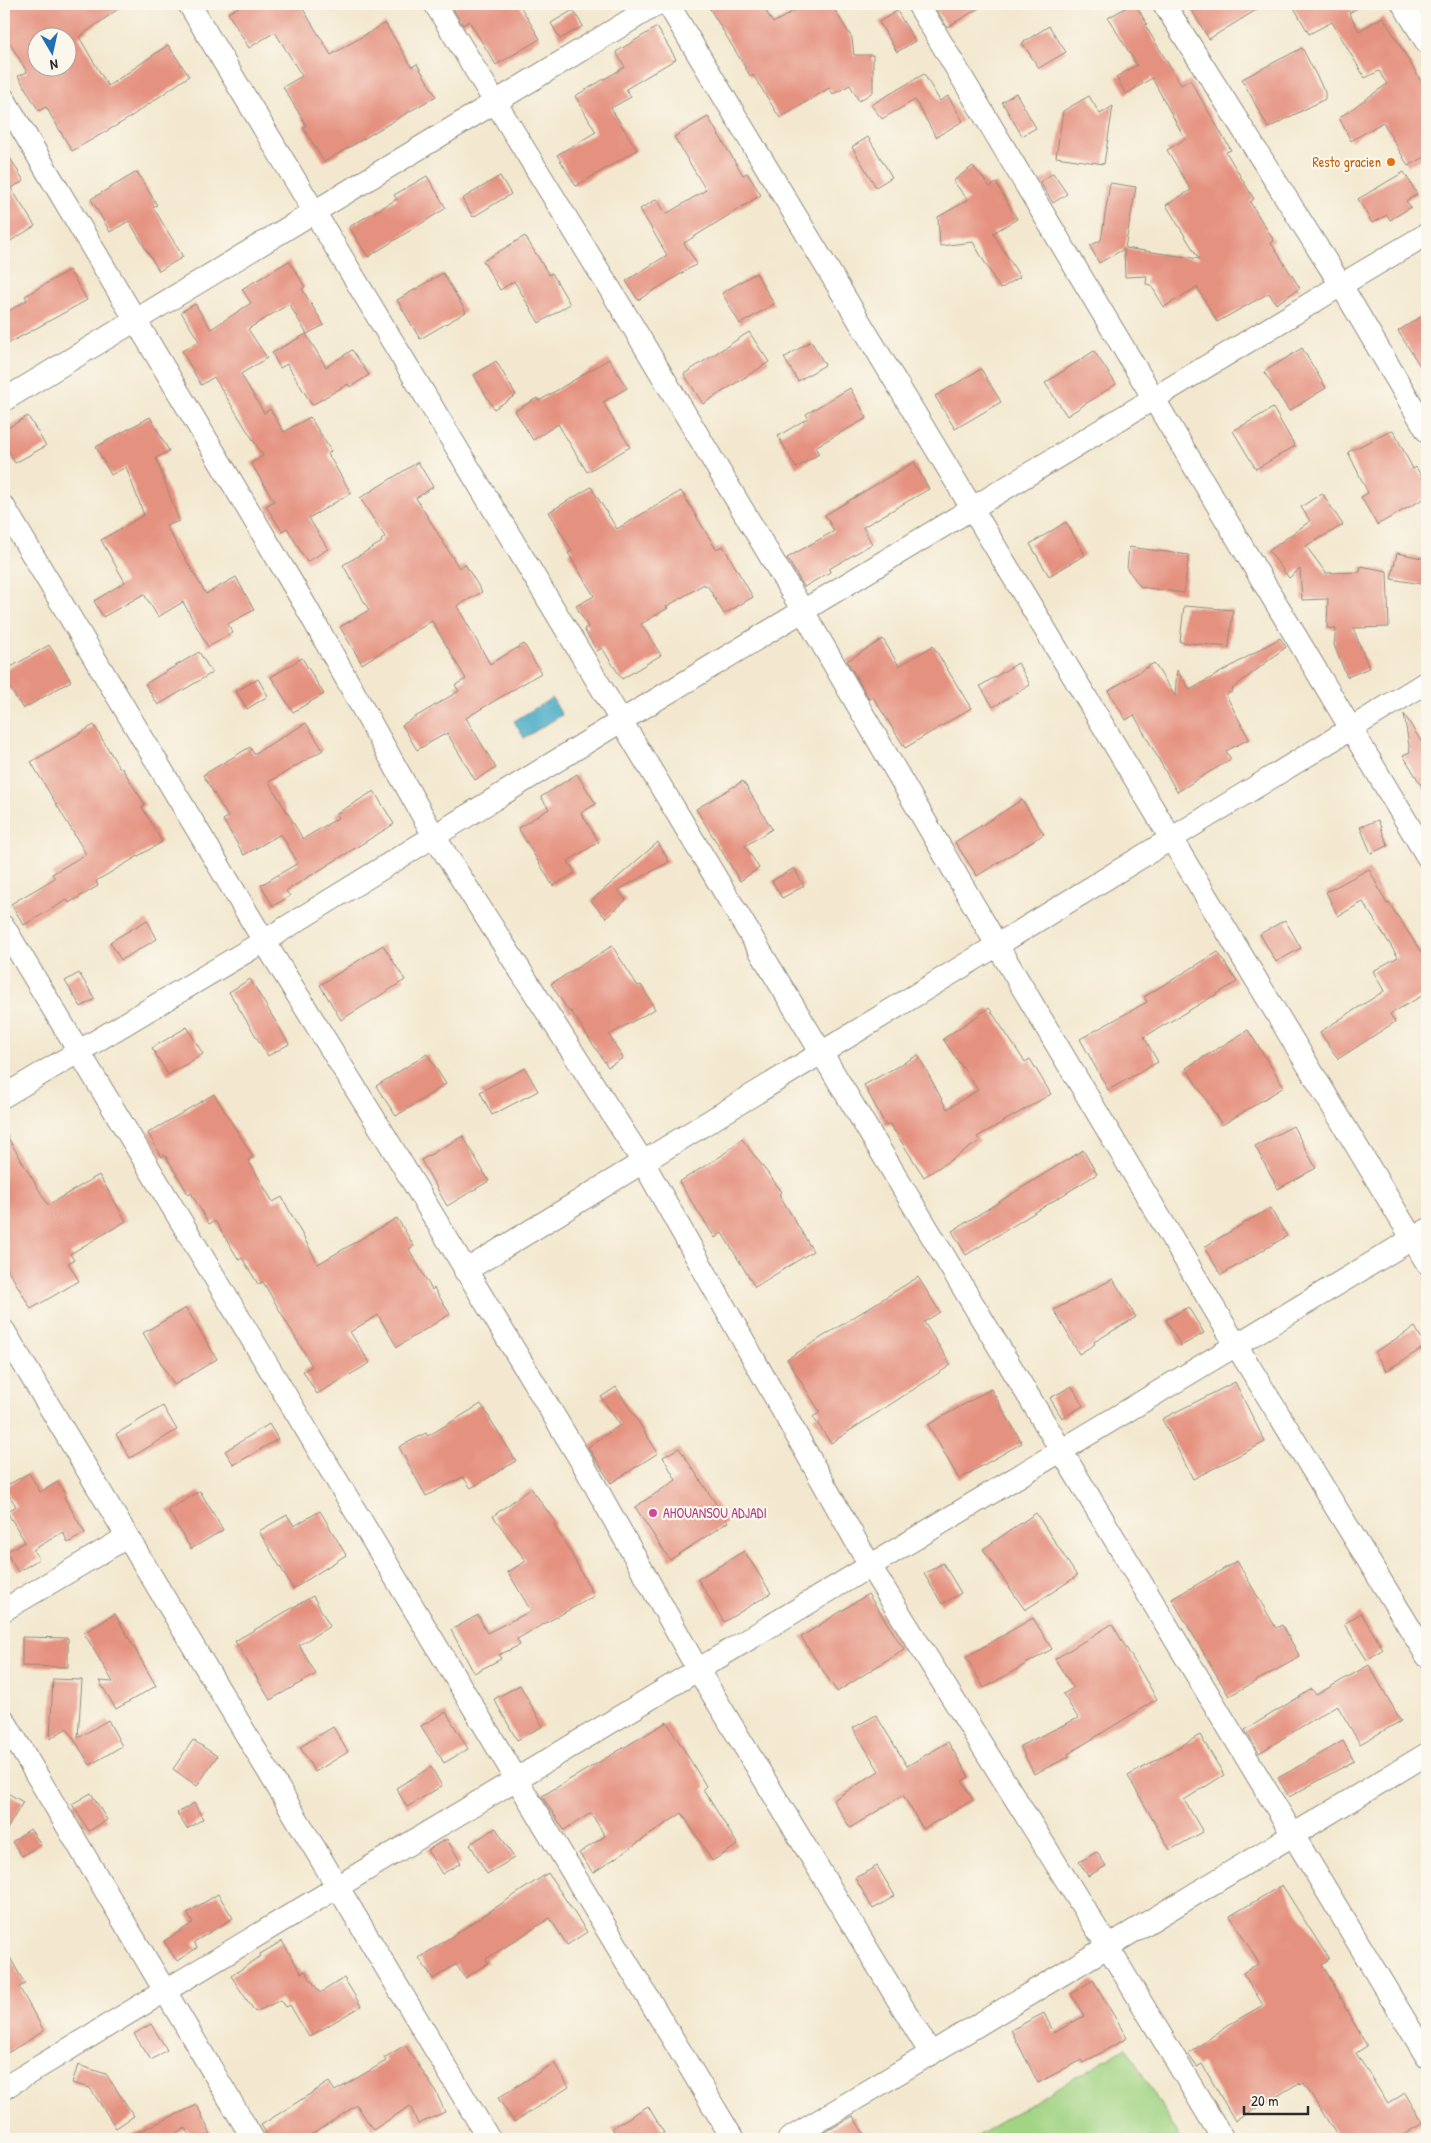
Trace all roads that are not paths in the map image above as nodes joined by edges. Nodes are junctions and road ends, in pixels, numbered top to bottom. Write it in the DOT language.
graph roads {
  1 [pos="189,4"];
  2 [pos="435,4"];
  3 [pos="657,4"];
  4 [pos="668,4"];
  5 [pos="918,4"];
  6 [pos="1164,4"];
  7 [pos="1402,4"];
  8 [pos="1427,43"];
  9 [pos="4,99"];
  10 [pos="495,101"];
  11 [pos="315,213"];
  12 [pos="1427,234"];
  13 [pos="1341,285"];
  14 [pos="136,319"];
  15 [pos="1154,398"];
  16 [pos="4,400"];
  17 [pos="1427,431"];
  18 [pos="4,507"];
  19 [pos="972,508"];
  20 [pos="803,611"];
  21 [pos="1427,682"];
  22 [pos="621,721"];
  23 [pos="1351,728"];
  24 [pos="434,836"];
  25 [pos="1172,838"];
  26 [pos="1427,856"];
  27 [pos="4,927"];
  28 [pos="264,941"];
  29 [pos="998,945"];
  30 [pos="79,1052"];
  31 [pos="822,1053"];
  32 [pos="4,1096"];
  33 [pos="643,1162"];
  34 [pos="1420,1234"];
  35 [pos="1427,1262"];
  36 [pos="465,1271"];
  37 [pos="4,1331"];
  38 [pos="1236,1345"];
  39 [pos="10,1358"];
  40 [pos="1062,1450"];
  41 [pos="127,1537"];
  42 [pos="870,1566"];
  43 [pos="4,1610"];
  44 [pos="1427,1656"];
  45 [pos="698,1670"];
  46 [pos="4,1720"];
  47 [pos="1427,1754"];
  48 [pos="516,1779"];
  49 [pos="1293,1835"];
  50 [pos="337,1887"];
  51 [pos="1108,1947"];
  52 [pos="165,1991"];
  53 [pos="931,2054"];
  54 [pos="1427,2057"];
  55 [pos="4,2088"];
  56 [pos="253,2139"];
  57 [pos="489,2139"];
  58 [pos="733,2139"];
  59 [pos="789,2139"];
  60 [pos="1222,2139"];
  1 -- 11 [label="street"];
  2 -- 10 [label="street"];
  3 -- 10 [label="street"];
  4 -- 19 [label="street"];
  5 -- 15 [label="street"];
  6 -- 13 [label="street"];
  7 -- 8 [label="street"];
  9 -- 14 [label="street"];
  10 -- 11 [label="street"];
  10 -- 20 [label="street"];
  11 -- 14 [label="street"];
  11 -- 22 [label="street"];
  12 -- 13 [label="street"];
  13 -- 15 [label="street"];
  13 -- 17 [label="street"];
  14 -- 16 [label="street"];
  14 -- 24 [label="street"];
  15 -- 19 [label="street"];
  15 -- 23 [label="street"];
  18 -- 28 [label="street"];
  19 -- 20 [label="street"];
  19 -- 25 [label="street"];
  20 -- 22 [label="street"];
  20 -- 29 [label="street"];
  21 -- 23 [label="street"];
  22 -- 24 [label="street"];
  22 -- 31 [label="street"];
  23 -- 25 [label="street"];
  23 -- 26 [label="street"];
  24 -- 28 [label="street"];
  24 -- 33 [label="street"];
  25 -- 29 [label="street"];
  25 -- 34 [label="street"];
  27 -- 30 [label="street"];
  28 -- 30 [label="street"];
  28 -- 36 [label="street"];
  29 -- 31 [label="street"];
  29 -- 38 [label="street"];
  30 -- 32 [label="street"];
  30 -- 48 [label="street"];
  31 -- 33 [label="street"];
  31 -- 40 [label="street"];
  33 -- 36 [label="street"];
  33 -- 42 [label="street"];
  34 -- 35 [label="street"];
  34 -- 38 [label="street"];
  36 -- 45 [label="street"];
  37 -- 39 [label="street"];
  38 -- 40 [label="street"];
  38 -- 44 [label="street"];
  39 -- 41 [label="street"];
  40 -- 42 [label="street"];
  40 -- 49 [label="street"];
  41 -- 43 [label="street"];
  41 -- 50 [label="street"];
  42 -- 45 [label="street"];
  42 -- 51 [label="street"];
  45 -- 48 [label="street"];
  45 -- 53 [label="street"];
  46 -- 52 [label="street"];
  47 -- 49 [label="street"];
  48 -- 50 [label="street"];
  48 -- 58 [label="street"];
  49 -- 51 [label="street"];
  49 -- 54 [label="street"];
  50 -- 52 [label="street"];
  50 -- 57 [label="street"];
  51 -- 53 [label="street"];
  51 -- 60 [label="street"];
  52 -- 55 [label="street"];
  52 -- 56 [label="street"];
  53 -- 59 [label="street"];
}
